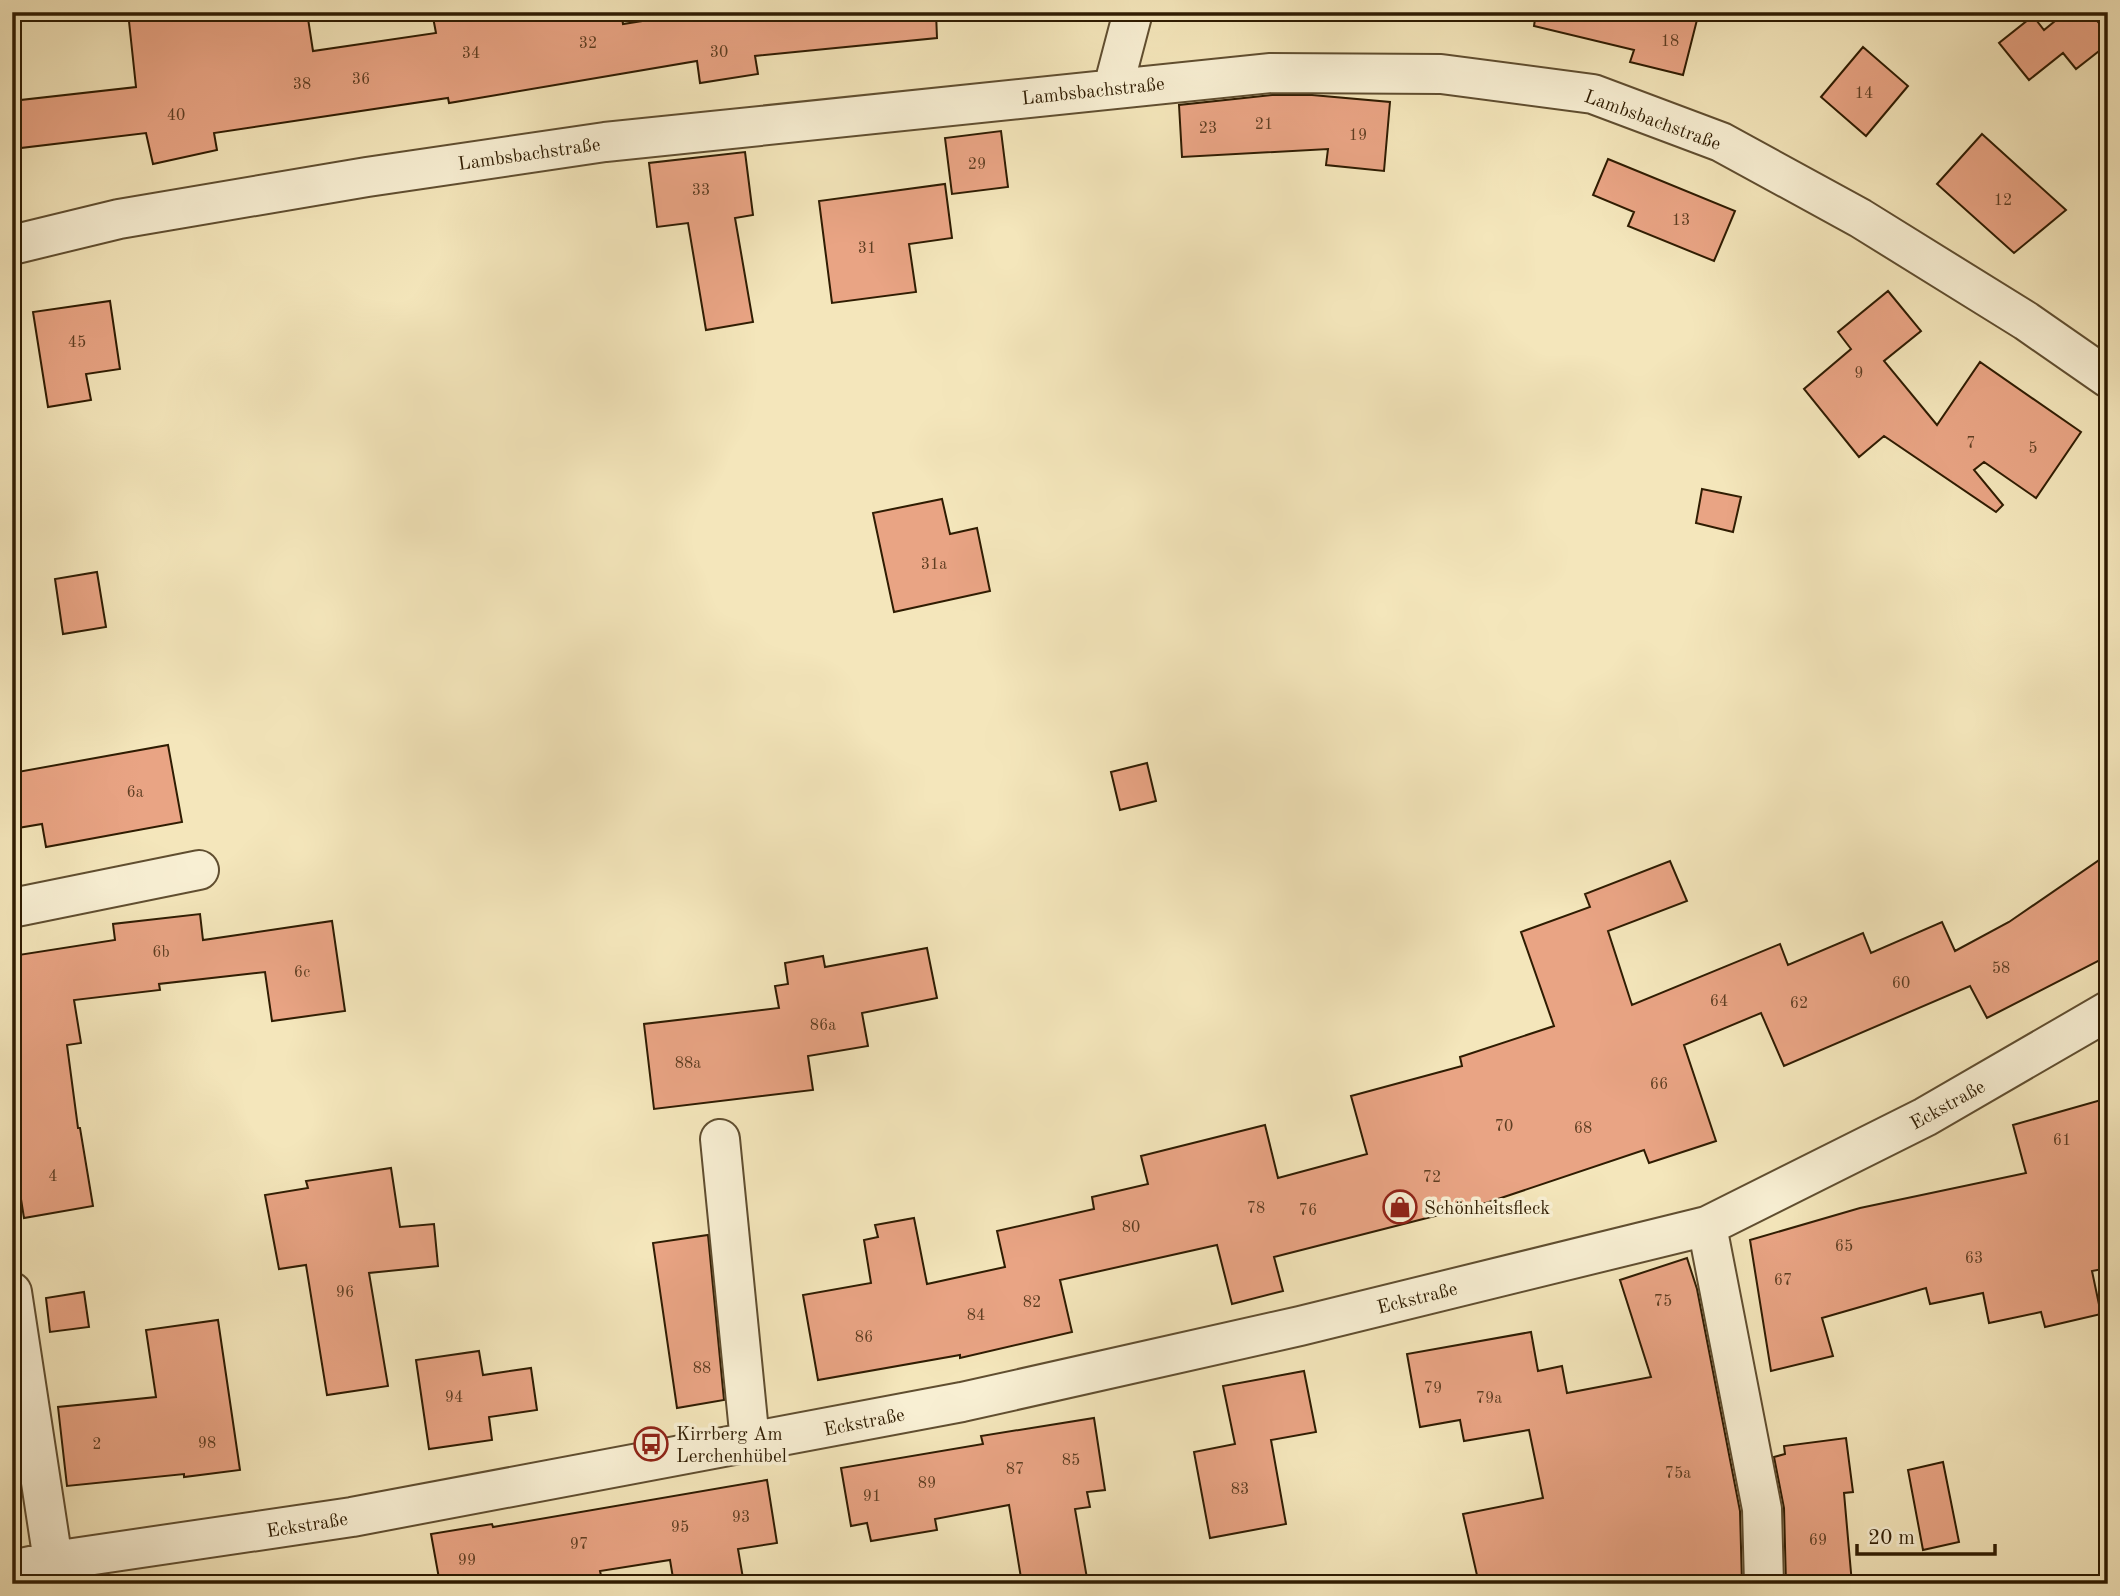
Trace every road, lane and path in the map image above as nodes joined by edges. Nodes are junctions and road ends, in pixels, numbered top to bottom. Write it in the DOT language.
graph roads {
  1 [pos="1133,12"];
  2 [pos="1113,88"];
  3 [pos="12,244"];
  4 [pos="2108,378"];
  5 [pos="199,870"];
  6 [pos="12,908"];
  7 [pos="2108,1012"];
  8 [pos="720,1139"];
  9 [pos="1707,1226"];
  10 [pos="12,1292"];
  11 [pos="750,1442"];
  12 [pos="53,1562"];
  13 [pos="12,1570"];
  14 [pos="1764,1584"];
  1 -- 2 [label="street"];
  2 -- 3 [label="street, Lambsbachstraße"];
  2 -- 4 [label="street, Lambsbachstraße"];
  5 -- 6 [label="street"];
  7 -- 9 [label="street, Eckstraße"];
  8 -- 11 [label="street"];
  9 -- 11 [label="street, Eckstraße"];
  9 -- 14 [label="street"];
  10 -- 12 [label="street"];
  11 -- 12 [label="street, Eckstraße"];
  12 -- 13 [label="street, Eckstraße"];
}
